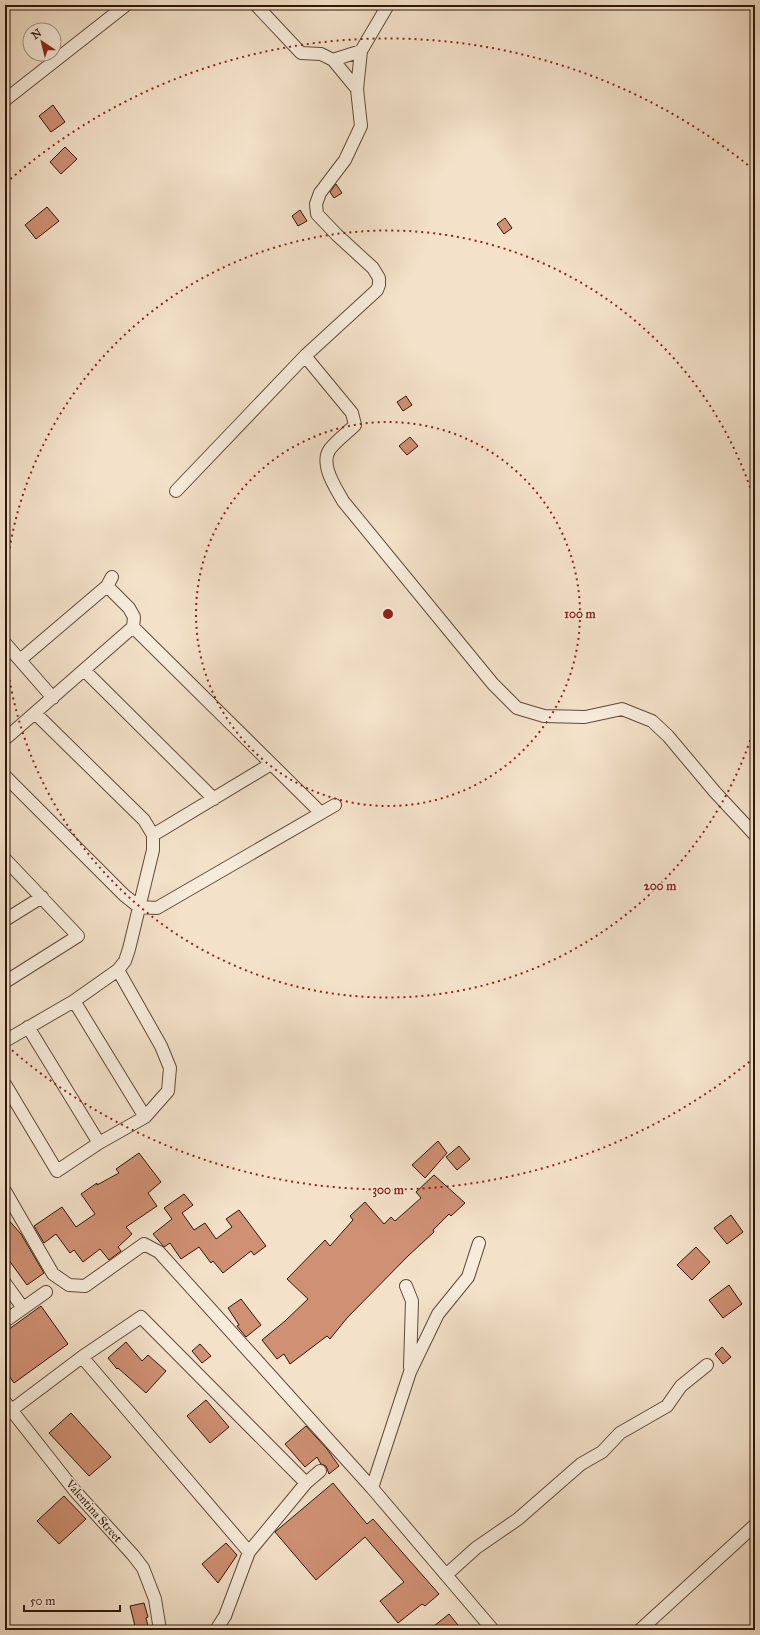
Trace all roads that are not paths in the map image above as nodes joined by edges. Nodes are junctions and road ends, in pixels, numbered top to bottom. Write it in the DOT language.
graph roads {
  1 [pos="126,5"];
  2 [pos="256,5"];
  3 [pos="388,5"];
  4 [pos="361,51"];
  5 [pos="333,60"];
  6 [pos="357,89"];
  7 [pos="5,100"];
  8 [pos="305,356"];
  9 [pos="176,491"];
  10 [pos="133,627"];
  11 [pos="5,643"];
  12 [pos="20,660"];
  13 [pos="84,670"];
  14 [pos="53,698"];
  15 [pos="35,713"];
  16 [pos="5,739"];
  17 [pos="271,764"];
  18 [pos="5,776"];
  19 [pos="214,799"];
  20 [pos="335,805"];
  21 [pos="321,813"];
  22 [pos="154,835"];
  23 [pos="755,835"];
  24 [pos="5,860"];
  25 [pos="42,897"];
  26 [pos="139,907"];
  27 [pos="5,920"];
  28 [pos="118,970"];
  29 [pos="5,982"];
  30 [pos="74,1001"];
  31 [pos="28,1027"];
  32 [pos="5,1041"];
  33 [pos="5,1084"];
  34 [pos="145,1117"];
  35 [pos="100,1143"];
  36 [pos="5,1191"];
  37 [pos="478,1243"];
  38 [pos="5,1283"];
  39 [pos="406,1286"];
  40 [pos="46,1292"];
  41 [pos="23,1308"];
  42 [pos="5,1321"];
  43 [pos="82,1357"];
  44 [pos="707,1365"];
  45 [pos="410,1372"];
  46 [pos="7,1409"];
  47 [pos="320,1471"];
  48 [pos="306,1483"];
  49 [pos="372,1488"];
  50 [pos="755,1526"];
  51 [pos="250,1552"];
  52 [pos="446,1574"];
  53 [pos="160,1630"];
  54 [pos="216,1630"];
  55 [pos="493,1630"];
  56 [pos="640,1630"];
  1 -- 7 [label="street"];
  2 -- 5 [label="street"];
  3 -- 4 [label="street"];
  4 -- 5 [label="street"];
  4 -- 6 [label="street"];
  5 -- 6 [label="street"];
  6 -- 8 [label="street"];
  8 -- 9 [label="street"];
  8 -- 23 [label="street"];
  10 -- 12 [label="street"];
  10 -- 13 [label="street"];
  10 -- 17 [label="street"];
  11 -- 12 [label="street"];
  12 -- 14 [label="street"];
  13 -- 14 [label="street"];
  13 -- 19 [label="street"];
  14 -- 15 [label="street"];
  15 -- 16 [label="street"];
  15 -- 22 [label="street"];
  17 -- 19 [label="street"];
  17 -- 21 [label="street"];
  18 -- 26 [label="street"];
  19 -- 22 [label="street"];
  20 -- 21 [label="street"];
  21 -- 26 [label="street"];
  22 -- 26 [label="street"];
  24 -- 25 [label="street"];
  25 -- 27 [label="street"];
  25 -- 29 [label="street"];
  26 -- 28 [label="street"];
  28 -- 30 [label="street"];
  28 -- 34 [label="street"];
  30 -- 31 [label="street"];
  30 -- 34 [label="street"];
  31 -- 32 [label="street"];
  31 -- 35 [label="street"];
  33 -- 35 [label="street"];
  34 -- 35 [label="street"];
  36 -- 49 [label="street"];
  37 -- 45 [label="street"];
  38 -- 41 [label="street"];
  39 -- 45 [label="street"];
  40 -- 41 [label="street"];
  41 -- 42 [label="street"];
  43 -- 46 [label="street"];
  43 -- 48 [label="street"];
  43 -- 51 [label="street"];
  44 -- 52 [label="street"];
  45 -- 49 [label="street"];
  46 -- 53 [label="street, Valentina Street"];
  47 -- 48 [label="street"];
  48 -- 51 [label="street"];
  49 -- 52 [label="street"];
  50 -- 56 [label="street"];
  51 -- 54 [label="street"];
  52 -- 55 [label="street"];
}
